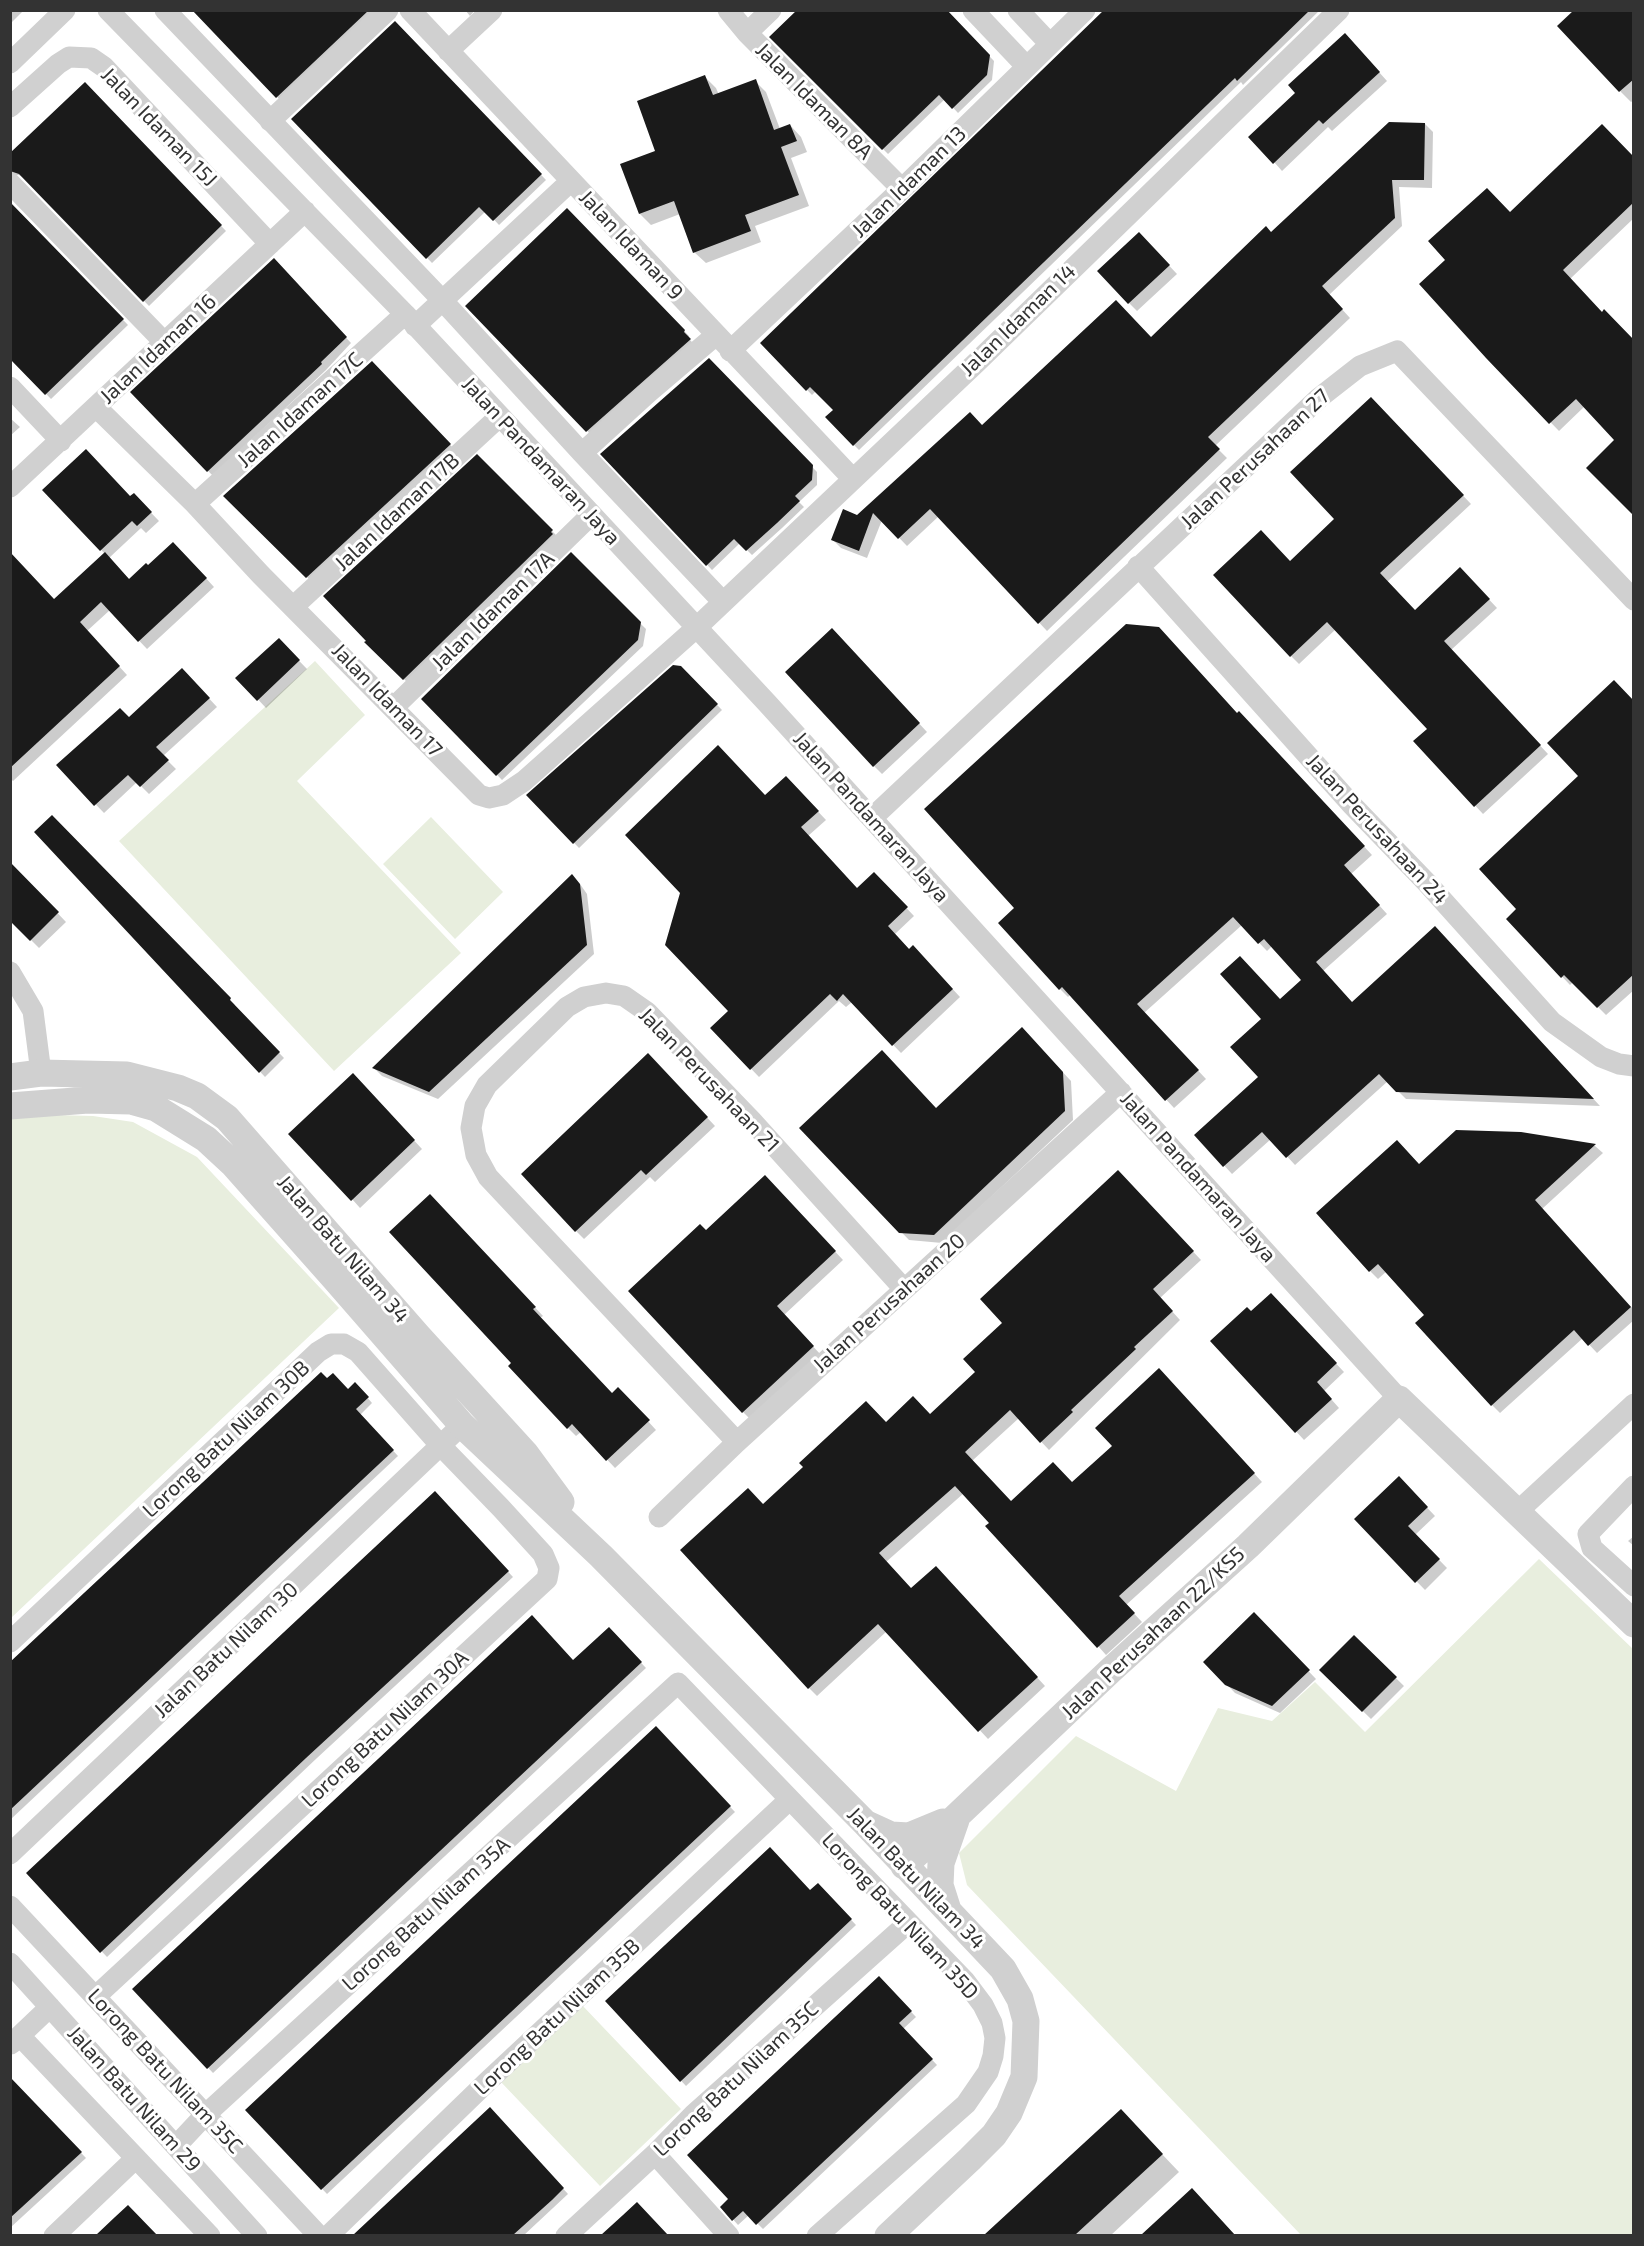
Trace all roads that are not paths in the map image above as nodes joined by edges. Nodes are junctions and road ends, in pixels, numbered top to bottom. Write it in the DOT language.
graph roads {
  1 [pos="65,10"];
  2 [pos="108,10"];
  3 [pos="165,10"];
  4 [pos="388,10"];
  5 [pos="410,10"];
  6 [pos="492,10"];
  7 [pos="728,10"];
  8 [pos="771,10"];
  9 [pos="973,10"];
  10 [pos="1018,10"];
  11 [pos="1085,10"];
  12 [pos="1339,10"];
  13 [pos="747,33"];
  14 [pos="1050,44"];
  15 [pos="448,51"];
  16 [pos="10,63"];
  17 [pos="1027,67"];
  18 [pos="10,107"];
  19 [pos="270,121"];
  20 [pos="571,181"];
  21 [pos="10,183"];
  22 [pos="902,189"];
  23 [pos="305,212"];
  24 [pos="270,244"];
  25 [pos="442,300"];
  26 [pos="410,320"];
  27 [pos="165,343"];
  28 [pos="723,343"];
  29 [pos="10,387"];
  30 [pos="96,407"];
  31 [pos="499,417"];
  32 [pos="61,441"];
  33 [pos="582,453"];
  34 [pos="852,478"];
  35 [pos="10,487"];
  36 [pos="195,504"];
  37 [pos="591,515"];
  38 [pos="1138,566"];
  39 [pos="1634,600"];
  40 [pos="722,601"];
  41 [pos="294,606"];
  42 [pos="696,628"];
  43 [pos="394,707"];
  44 [pos="872,818"];
  45 [pos="10,972"];
  46 [pos="1634,1066"];
  47 [pos="41,1073"];
  48 [pos="10,1077"];
  49 [pos="10,1092"];
  50 [pos="1121,1092"];
  51 [pos="88,1100"];
  52 [pos="10,1106"];
  53 [pos="904,1289"];
  54 [pos="418,1336"];
  55 [pos="1399,1399"];
  56 [pos="1634,1404"];
  57 [pos="462,1425"];
  58 [pos="737,1442"];
  59 [pos="441,1446"];
  60 [pos="525,1453"];
  61 [pos="1634,1486"];
  62 [pos="1516,1513"];
  63 [pos="659,1517"];
  64 [pos="601,1556"];
  65 [pos="1634,1586"];
  66 [pos="1634,1624"];
  67 [pos="10,1642"];
  68 [pos="678,1683"];
  69 [pos="789,1800"];
  70 [pos="958,1815"];
  71 [pos="864,1822"];
  72 [pos="10,1854"];
  73 [pos="904,1866"];
  74 [pos="10,1906"];
  75 [pos="948,1911"];
  76 [pos="908,1923"];
  77 [pos="10,1963"];
  78 [pos="95,1997"];
  79 [pos="50,2007"];
  80 [pos="15,2040"];
  81 [pos="205,2115"];
  82 [pos="176,2146"];
  83 [pos="655,2154"];
  84 [pos="136,2158"];
  85 [pos="54,2235"];
  86 [pos="210,2235"];
  87 [pos="257,2235"];
  88 [pos="320,2235"];
  89 [pos="328,2235"];
  90 [pos="566,2235"];
  91 [pos="729,2235"];
  92 [pos="817,2235"];
  93 [pos="888,2235"];
  1 -- 16 [label="street"];
  2 -- 23 [label="street, Jalan Pandamaran Jaya"];
  3 -- 19 [label="street, Jalan Pandamaran Jaya"];
  4 -- 19 [label="street"];
  5 -- 15 [label="street, Jalan Idaman 9"];
  6 -- 15 [label="street"];
  7 -- 13 [label="street, Jalan Idaman 8A"];
  8 -- 13 [label="street"];
  9 -- 17 [label="street"];
  10 -- 14 [label="street"];
  11 -- 14 [label="street, Jalan Idaman 13"];
  12 -- 34 [label="street, Jalan Idaman 14"];
  13 -- 22 [label="street, Jalan Idaman 8A"];
  14 -- 17 [label="street, Jalan Idaman 13"];
  15 -- 20 [label="street, Jalan Idaman 9"];
  17 -- 22 [label="street, Jalan Idaman 13"];
  18 -- 24 [label="street, Jalan Idaman 15J"];
  19 -- 25 [label="street, Jalan Pandamaran Jaya"];
  20 -- 25 [label="street, Jalan Idaman 17C"];
  20 -- 28 [label="street, Jalan Idaman 9"];
  21 -- 27 [label="street"];
  22 -- 28 [label="street, Jalan Idaman 13"];
  23 -- 24 [label="street, Jalan Idaman 16"];
  23 -- 26 [label="street, Jalan Pandamaran Jaya"];
  24 -- 27 [label="street, Jalan Idaman 16"];
  25 -- 26 [label="street, Jalan Idaman 17C"];
  25 -- 33 [label="street, Jalan Pandamaran Jaya"];
  26 -- 31 [label="street, Jalan Pandamaran Jaya"];
  26 -- 36 [label="street, Jalan Idaman 17C"];
  27 -- 30 [label="street, Jalan Idaman 16"];
  28 -- 33 [label="street, Jalan Idaman 13"];
  28 -- 34 [label="street, Jalan Idaman 9"];
  29 -- 32 [label="street"];
  30 -- 32 [label="street, Jalan Idaman 16"];
  30 -- 36 [label="street, Jalan Idaman 17"];
  31 -- 37 [label="street, Jalan Pandamaran Jaya"];
  31 -- 41 [label="street, Jalan Idaman 17B"];
  32 -- 35 [label="street, Jalan Idaman 16"];
  33 -- 40 [label="street, Jalan Pandamaran Jaya"];
  34 -- 40 [label="street, Jalan Idaman 14"];
  36 -- 41 [label="street, Jalan Idaman 17"];
  37 -- 42 [label="street, Jalan Pandamaran Jaya"];
  37 -- 43 [label="street, Jalan Idaman 17A"];
  38 -- 39 [label="street, Jalan Perusahaan 27"];
  38 -- 44 [label="street, Jalan Perusahaan 27"];
  38 -- 46 [label="street, Jalan Perusahaan 24"];
  40 -- 42 [label="street, Jalan Idaman 14"];
  41 -- 43 [label="street, Jalan Idaman 17"];
  42 -- 43 [label="street, Jalan Idaman 17"];
  42 -- 44 [label="street, Jalan Pandamaran Jaya"];
  44 -- 50 [label="street, Jalan Pandamaran Jaya"];
  45 -- 47 [label="street"];
  47 -- 48 [label="street, Jalan Batu Nilam 34"];
  47 -- 49 [label="street"];
  47 -- 51 [label="street"];
  47 -- 54 [label="street, Jalan Batu Nilam 34"];
  50 -- 53 [label="street, Jalan Perusahaan 20"];
  50 -- 55 [label="street, Jalan Pandamaran Jaya"];
  51 -- 52 [label="street, Jalan Batu Nilam 34"];
  51 -- 57 [label="street, Jalan Batu Nilam 34"];
  53 -- 58 [label="street, Jalan Perusahaan 20"];
  53 -- 58 [label="street, Jalan Perusahaan 21"];
  54 -- 57 [label="street"];
  54 -- 60 [label="street, Jalan Batu Nilam 34"];
  55 -- 62 [label="street, Jalan Pandamaran Jaya"];
  55 -- 70 [label="street, Jalan Perusahaan 22/KS5"];
  56 -- 62 [label="street"];
  57 -- 59 [label="street, Jalan Batu Nilam 30"];
  57 -- 60 [label="street"];
  57 -- 64 [label="street, Jalan Batu Nilam 34"];
  58 -- 63 [label="street, Jalan Perusahaan 20"];
  59 -- 67 [label="street, Lorong Batu Nilam 30B"];
  59 -- 72 [label="street, Jalan Batu Nilam 30"];
  59 -- 78 [label="street, Lorong Batu Nilam 30A"];
  60 -- 64 [label="street, Jalan Batu Nilam 34"];
  61 -- 65 [label="street"];
  62 -- 66 [label="street, Jalan Pandamaran Jaya"];
  64 -- 71 [label="street, Jalan Batu Nilam 34"];
  68 -- 69 [label="street, Lorong Batu Nilam 35D"];
  68 -- 81 [label="street, Lorong Batu Nilam 35A"];
  69 -- 76 [label="street, Lorong Batu Nilam 35D"];
  69 -- 89 [label="street, Lorong Batu Nilam 35B"];
  70 -- 71 [label="street"];
  70 -- 73 [label="street, Jalan Perusahaan 22/KS5"];
  70 -- 75 [label="street"];
  71 -- 73 [label="street, Jalan Batu Nilam 34"];
  73 -- 75 [label="street, Jalan Batu Nilam 34"];
  74 -- 78 [label="street, Lorong Batu Nilam 35C"];
  75 -- 93 [label="street, Jalan Batu Nilam 34"];
  76 -- 83 [label="street, Lorong Batu Nilam 35C"];
  76 -- 92 [label="street, Lorong Batu Nilam 35D"];
  77 -- 79 [label="street, Jalan Batu Nilam 29"];
  78 -- 81 [label="street, Lorong Batu Nilam 35C"];
  79 -- 80 [label="street"];
  79 -- 82 [label="street, Jalan Batu Nilam 29"];
  80 -- 84 [label="street"];
  81 -- 82 [label="street, Lorong Batu Nilam 35A"];
  81 -- 88 [label="street, Lorong Batu Nilam 35C"];
  82 -- 87 [label="street, Jalan Batu Nilam 29"];
  83 -- 90 [label="street, Lorong Batu Nilam 35C"];
  83 -- 91 [label="street"];
  84 -- 85 [label="street"];
  84 -- 86 [label="street"];
}
